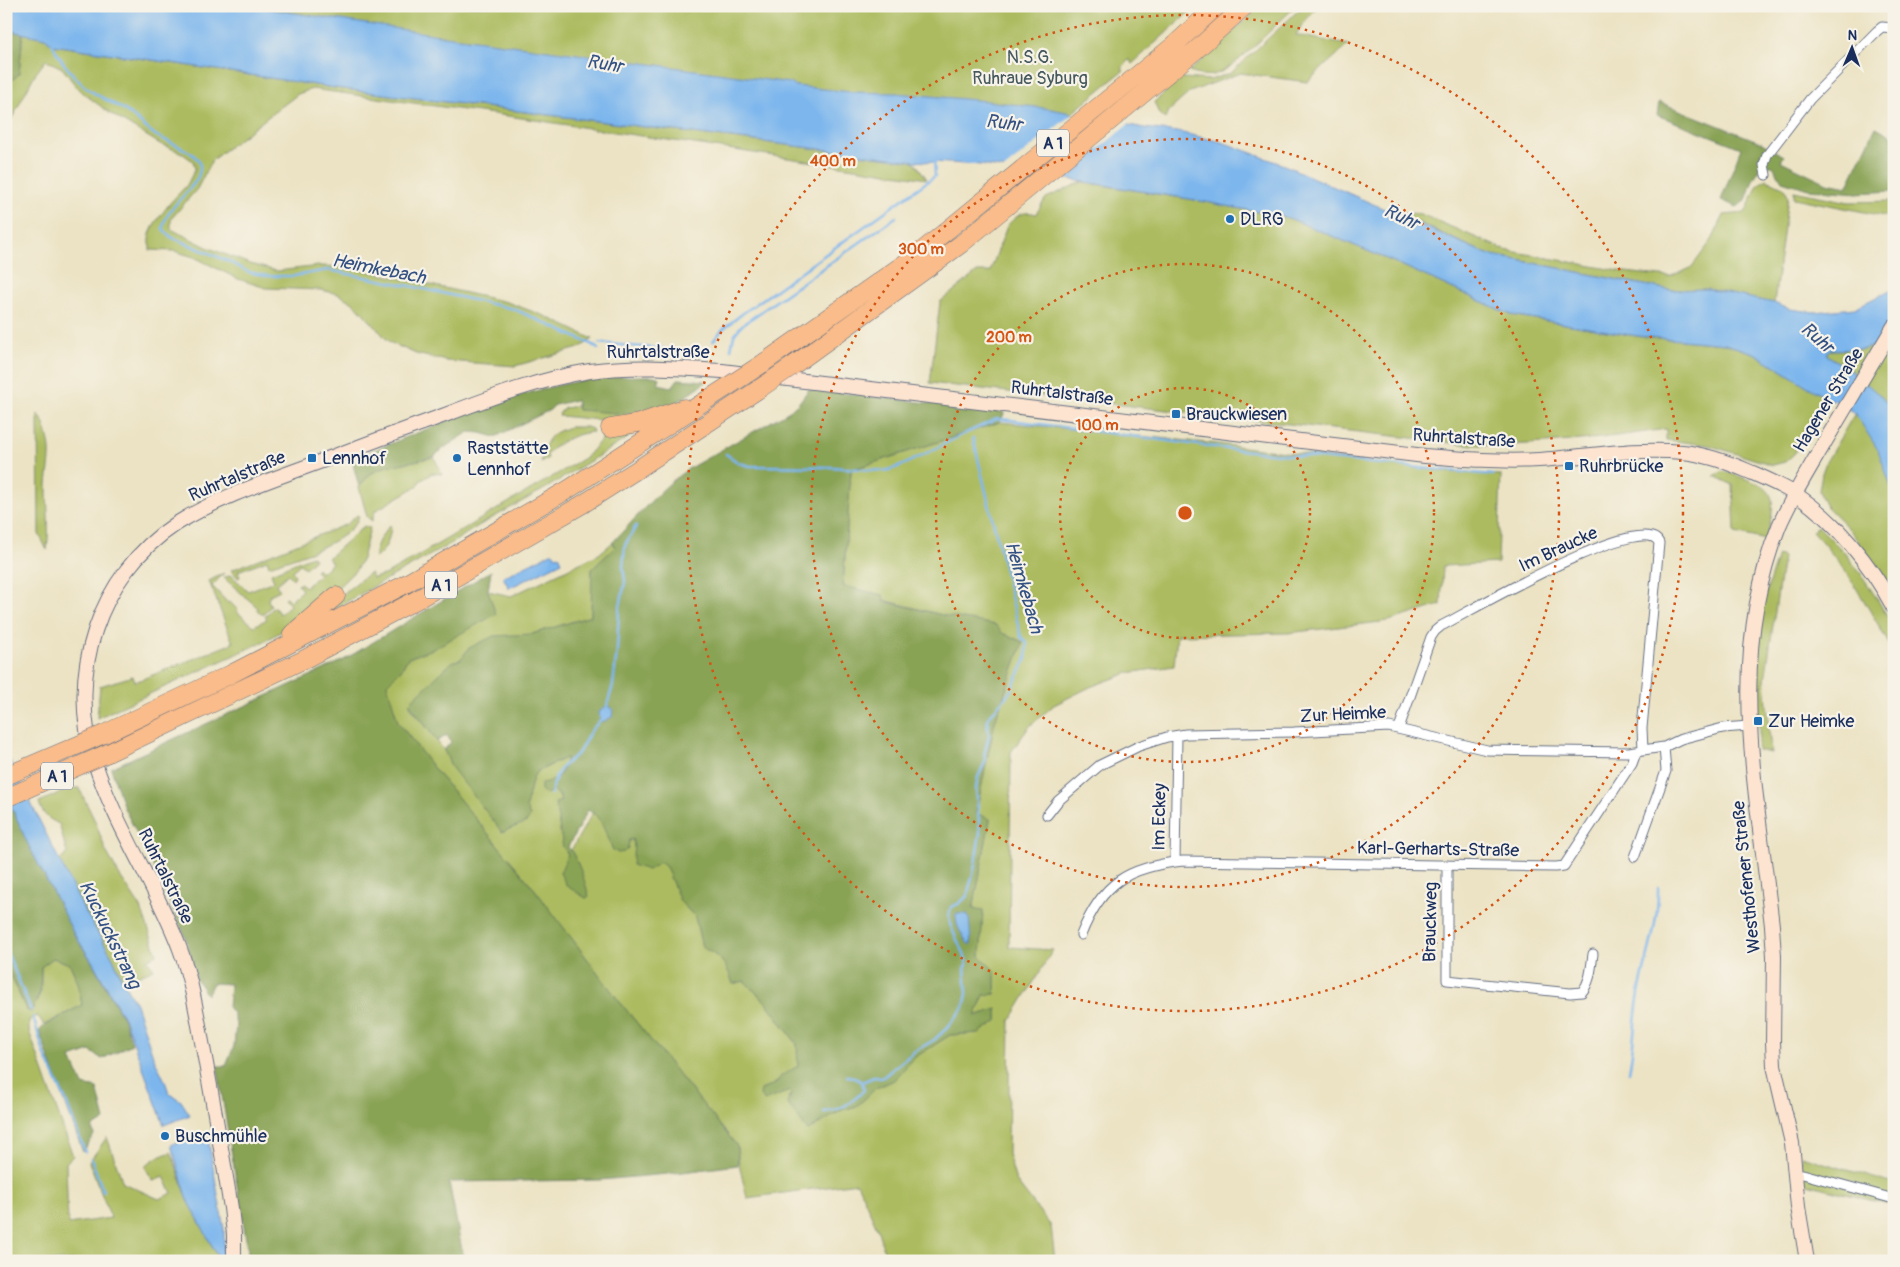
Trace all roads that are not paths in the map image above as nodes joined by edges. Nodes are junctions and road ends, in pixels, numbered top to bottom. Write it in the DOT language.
graph roads {
  1 [pos="1217,6"];
  2 [pos="1245,6"];
  3 [pos="1890,27"];
  4 [pos="1766,174"];
  5 [pos="1894,326"];
  6 [pos="708,400"];
  7 [pos="610,428"];
  8 [pos="1795,494"];
  9 [pos="336,596"];
  10 [pos="1894,608"];
  11 [pos="231,674"];
  12 [pos="1749,726"];
  13 [pos="1399,728"];
  14 [pos="1177,736"];
  15 [pos="1664,747"];
  16 [pos="1640,751"];
  17 [pos="6,776"];
  18 [pos="6,798"];
  19 [pos="1048,815"];
  20 [pos="1635,857"];
  21 [pos="1175,862"];
  22 [pos="1447,865"];
  23 [pos="1082,935"];
  24 [pos="1593,954"];
  25 [pos="1795,1174"];
  26 [pos="1894,1199"];
  27 [pos="234,1261"];
  28 [pos="1807,1261"];
  1 -- 6 [label="highway, A 1, bridge"];
  2 -- 18 [label="highway, A 1, bridge"];
  3 -- 4 [label="street"];
  5 -- 8 [label="main road, Hagener Straße"];
  6 -- 7 [label="highway"];
  6 -- 11 [label="highway, A 1"];
  8 -- 10 [label="main road, Ruhrtalstraße"];
  8 -- 12 [label="main road, Westhofener Straße"];
  8 -- 27 [label="main road, Ruhrtalstraße"];
  9 -- 11 [label="highway"];
  11 -- 17 [label="highway, A 1, bridge"];
  12 -- 15 [label="street, Zur Heimke"];
  12 -- 25 [label="main road, Westhofener Straße"];
  13 -- 14 [label="street, Zur Heimke"];
  13 -- 16 [label="street, Zur Heimke"];
  13 -- 16 [label="street, Im Braucke"];
  14 -- 19 [label="street, Zur Heimke"];
  14 -- 21 [label="street, Im Eckey"];
  15 -- 16 [label="street, Zur Heimke"];
  15 -- 20 [label="street"];
  16 -- 22 [label="street, Karl-Gerharts-Straße"];
  21 -- 22 [label="street, Karl-Gerharts-Straße"];
  21 -- 23 [label="street, Im Eckey"];
  22 -- 24 [label="street, Brauckweg"];
  25 -- 26 [label="street"];
  25 -- 28 [label="main road, Westhofener Straße"];
}
